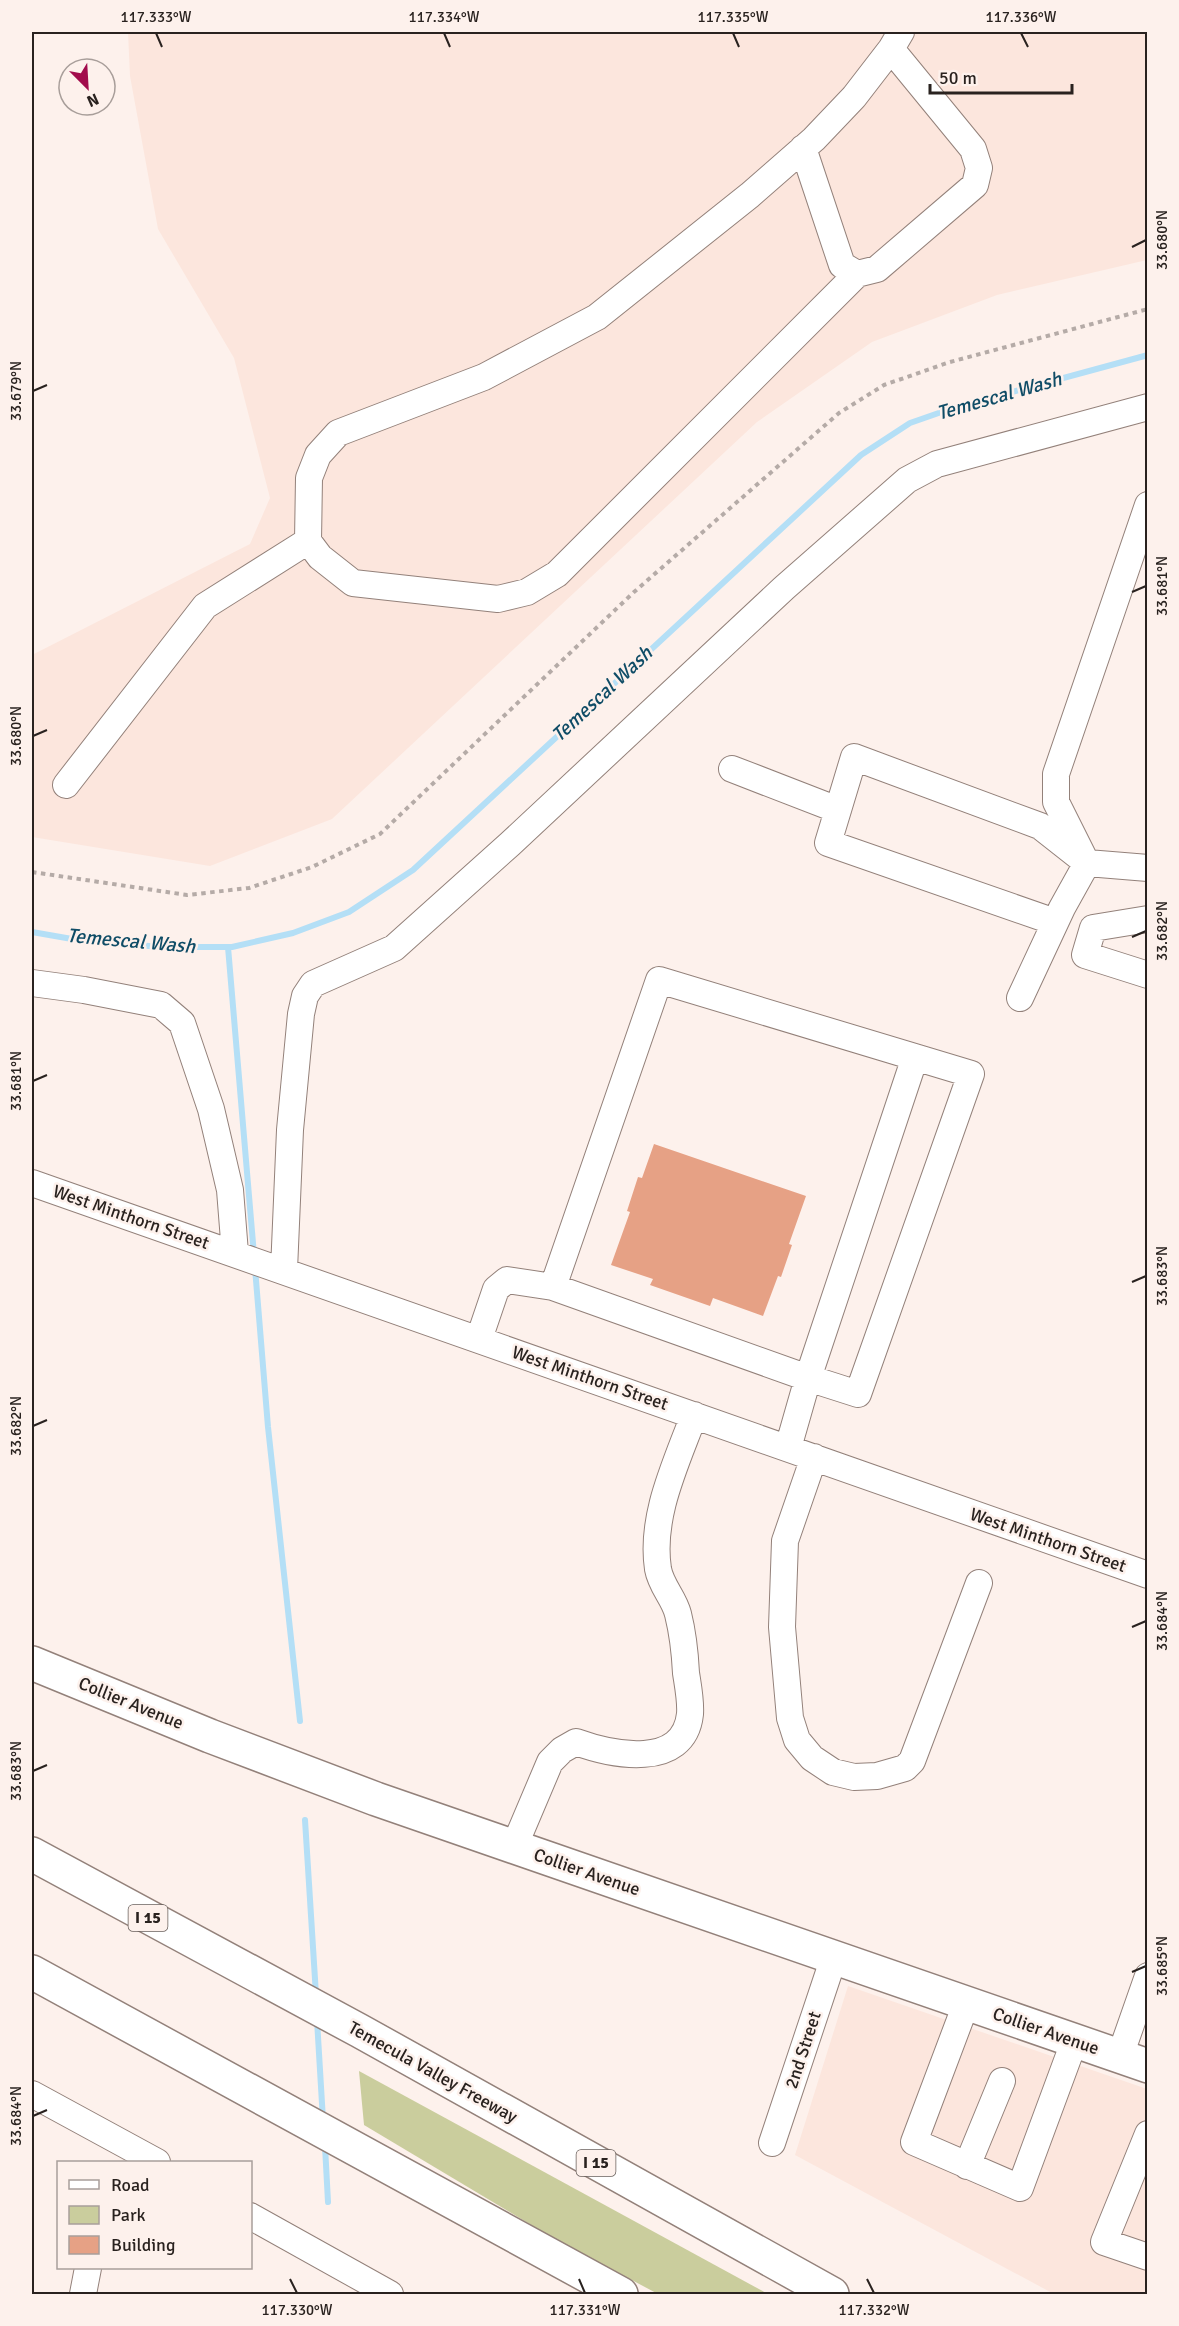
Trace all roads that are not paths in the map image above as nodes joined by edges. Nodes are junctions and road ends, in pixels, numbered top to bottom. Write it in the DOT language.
graph roads {
  1 [pos="896,40"];
  2 [pos="803,148"];
  3 [pos="857,274"];
  4 [pos="1148,407"];
  5 [pos="1148,505"];
  6 [pos="308,541"];
  7 [pos="732,769"];
  8 [pos="66,785"];
  9 [pos="838,810"];
  10 [pos="1087,863"];
  11 [pos="1148,868"];
  12 [pos="1148,919"];
  13 [pos="1055,922"];
  14 [pos="1148,975"];
  15 [pos="32,982"];
  16 [pos="1020,998"];
  17 [pos="915,1057"];
  18 [pos="32,1183"];
  19 [pos="235,1253"];
  20 [pos="293,1274"];
  21 [pos="553,1287"];
  22 [pos="479,1339"];
  23 [pos="808,1378"];
  24 [pos="694,1415"];
  25 [pos="788,1448"];
  26 [pos="814,1457"];
  27 [pos="1148,1575"];
  28 [pos="979,1583"];
  29 [pos="32,1663"];
  30 [pos="514,1847"];
  31 [pos="32,1854"];
  32 [pos="834,1957"];
  33 [pos="32,1972"];
  34 [pos="1148,1976"];
  35 [pos="966,2004"];
  36 [pos="1074,2042"];
  37 [pos="1134,2061"];
  38 [pos="1002,2081"];
  39 [pos="32,2094"];
  40 [pos="1147,2135"];
  41 [pos="772,2143"];
  42 [pos="143,2159"];
  43 [pos="968,2166"];
  44 [pos="252,2217"];
  45 [pos="1148,2257"];
  46 [pos="88,2269"];
  47 [pos="83,2295"];
  48 [pos="390,2295"];
  49 [pos="621,2295"];
  50 [pos="832,2295"];
  1 -- 2 [label="street"];
  1 -- 3 [label="street"];
  2 -- 3 [label="street"];
  2 -- 6 [label="street"];
  3 -- 6 [label="street"];
  4 -- 20 [label="street"];
  5 -- 10 [label="street"];
  6 -- 8 [label="street"];
  7 -- 9 [label="street"];
  9 -- 10 [label="street"];
  9 -- 13 [label="street"];
  10 -- 11 [label="street"];
  10 -- 13 [label="street"];
  12 -- 14 [label="street"];
  13 -- 16 [label="street"];
  15 -- 19 [label="street"];
  17 -- 21 [label="street"];
  17 -- 23 [label="street"];
  17 -- 23 [label="street"];
  18 -- 19 [label="street, West Minthorn Street"];
  19 -- 20 [label="street, West Minthorn Street"];
  20 -- 22 [label="street, West Minthorn Street"];
  21 -- 22 [label="street"];
  21 -- 23 [label="street"];
  22 -- 24 [label="street, West Minthorn Street"];
  23 -- 25 [label="street"];
  24 -- 25 [label="street, West Minthorn Street"];
  24 -- 30 [label="street"];
  25 -- 26 [label="street, West Minthorn Street"];
  26 -- 27 [label="street, West Minthorn Street"];
  26 -- 28 [label="street"];
  29 -- 30 [label="main road, Collier Avenue"];
  30 -- 32 [label="main road, Collier Avenue"];
  31 -- 50 [label="main road, Temecula Valley Freeway / I 15"];
  32 -- 35 [label="main road, Collier Avenue"];
  32 -- 41 [label="street, 2nd Street"];
  33 -- 49 [label="main road"];
  34 -- 37 [label="street"];
  35 -- 36 [label="main road, Collier Avenue"];
  35 -- 43 [label="street"];
  36 -- 37 [label="main road, Collier Avenue"];
  36 -- 43 [label="street"];
  38 -- 43 [label="street"];
  39 -- 42 [label="street"];
  40 -- 45 [label="street"];
  44 -- 48 [label="street"];
  46 -- 47 [label="street"];
}
